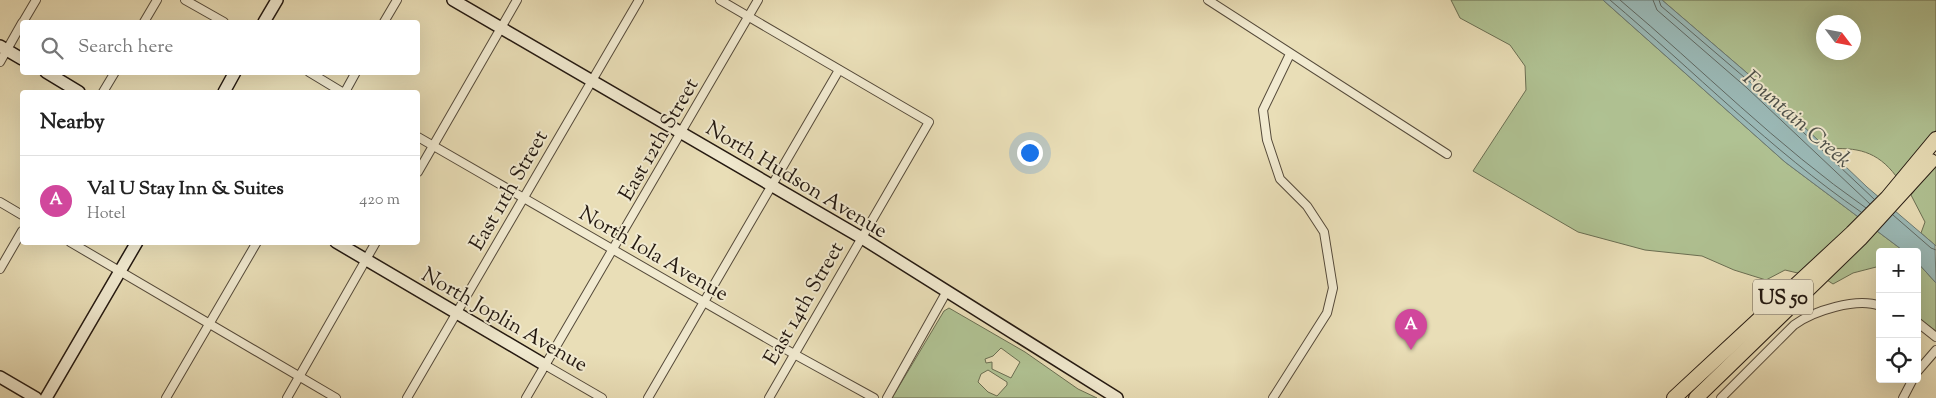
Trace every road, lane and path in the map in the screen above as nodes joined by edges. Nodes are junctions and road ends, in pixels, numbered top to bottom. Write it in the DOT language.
graph roads {
  1 [pos="36,0"];
  2 [pos="157,0"];
  3 [pos="185,0"];
  4 [pos="277,0"];
  5 [pos="397,0"];
  6 [pos="453,0"];
  7 [pos="517,0"];
  8 [pos="639,0"];
  9 [pos="720,0"];
  10 [pos="758,0"];
  11 [pos="1208,0"];
  12 [pos="749,16"];
  13 [pos="25,20"];
  14 [pos="145,20"];
  15 [pos="220,20"];
  16 [pos="265,20"];
  17 [pos="385,20"];
  18 [pos="20,27"];
  19 [pos="501,28"];
  20 [pos="4,48"];
  21 [pos="1290,54"];
  22 [pos="20,58"];
  23 [pos="0,62"];
  24 [pos="839,70"];
  25 [pos="51,75"];
  26 [pos="113,75"];
  27 [pos="233,75"];
  28 [pos="313,75"];
  29 [pos="354,75"];
  30 [pos="591,81"];
  31 [pos="76,90"];
  32 [pos="104,90"];
  33 [pos="225,90"];
  34 [pos="340,90"];
  35 [pos="344,90"];
  36 [pos="681,132"];
  37 [pos="420,138"];
  38 [pos="433,146"];
  39 [pos="1935,146"];
  40 [pos="1447,154"];
  41 [pos="420,169"];
  42 [pos="772,185"];
  43 [pos="525,198"];
  44 [pos="0,202"];
  45 [pos="20,214"];
  46 [pos="20,234"];
  47 [pos="1856,236"];
  48 [pos="862,238"];
  49 [pos="75,245"];
  50 [pos="134,245"];
  51 [pos="255,245"];
  52 [pos="341,245"];
  53 [pos="374,245"];
  54 [pos="614,250"];
  55 [pos="366,260"];
  56 [pos="0,269"];
  57 [pos="120,272"];
  58 [pos="947,291"];
  59 [pos="704,302"];
  60 [pos="1876,306"];
  61 [pos="456,313"];
  62 [pos="210,324"];
  63 [pos="1921,325"];
  64 [pos="1936,337"];
  65 [pos="1936,350"];
  66 [pos="794,354"];
  67 [pos="544,365"];
  68 [pos="1921,367"];
  69 [pos="300,376"];
  70 [pos="0,377"];
  71 [pos="1911,383"];
  72 [pos="36,398"];
  73 [pos="46,398"];
  74 [pos="166,398"];
  75 [pos="287,398"];
  76 [pos="336,398"];
  77 [pos="407,398"];
  78 [pos="526,398"];
  79 [pos="602,398"];
  80 [pos="648,398"];
  81 [pos="768,398"];
  82 [pos="874,398"];
  83 [pos="887,398"];
  84 [pos="1117,398"];
  85 [pos="1273,398"];
  86 [pos="1674,398"];
  87 [pos="1696,398"];
  88 [pos="1721,398"];
  89 [pos="1903,398"];
  1 -- 13 [label="street"];
  2 -- 14 [label="street"];
  3 -- 15 [label="street"];
  4 -- 16 [label="main road"];
  5 -- 17 [label="street"];
  6 -- 19 [label="main road, North Hudson Avenue"];
  7 -- 19 [label="street"];
  8 -- 30 [label="street, East 11th Street"];
  9 -- 12 [label="street"];
  10 -- 12 [label="street, East 12th Street"];
  11 -- 21 [label="street"];
  12 -- 24 [label="street"];
  12 -- 36 [label="street, East 12th Street"];
  18 -- 20 [label="street"];
  19 -- 30 [label="main road, North Hudson Avenue"];
  19 -- 38 [label="street"];
  20 -- 22 [label="main road"];
  20 -- 23 [label="street"];
  21 -- 40 [label="street"];
  21 -- 85 [label="street"];
  24 -- 42 [label="street"];
  24 -- 48 [label="street, East 14th Street"];
  25 -- 31 [label="main road"];
  26 -- 32 [label="street"];
  27 -- 33 [label="main road"];
  28 -- 34 [label="street"];
  29 -- 35 [label="street"];
  30 -- 36 [label="main road, North Hudson Avenue"];
  30 -- 43 [label="street, East 11th Street"];
  36 -- 42 [label="main road, North Hudson Avenue"];
  36 -- 54 [label="street, East 12th Street"];
  37 -- 38 [label="street, North Iola Avenue"];
  38 -- 41 [label="street"];
  38 -- 43 [label="street, North Iola Avenue"];
  39 -- 47 [label="highway, US 50"];
  42 -- 48 [label="main road, North Hudson Avenue"];
  42 -- 59 [label="street"];
  43 -- 54 [label="street, North Iola Avenue"];
  43 -- 61 [label="street, East 11th Street"];
  44 -- 45 [label="street"];
  46 -- 56 [label="street"];
  47 -- 86 [label="highway, US 50"];
  47 -- 87 [label="highway, US 50"];
  48 -- 58 [label="main road, North Hudson Avenue"];
  48 -- 66 [label="street, East 14th Street"];
  49 -- 57 [label="street"];
  50 -- 57 [label="main road"];
  51 -- 62 [label="street"];
  52 -- 55 [label="main road, North Joplin Avenue"];
  53 -- 55 [label="street"];
  54 -- 59 [label="street, North Iola Avenue"];
  54 -- 67 [label="street, East 12th Street"];
  55 -- 61 [label="main road, North Joplin Avenue"];
  55 -- 69 [label="street"];
  57 -- 62 [label="street"];
  57 -- 73 [label="main road"];
  58 -- 83 [label="street"];
  58 -- 84 [label="main road, North Hudson Avenue"];
  59 -- 66 [label="street, North Iola Avenue"];
  59 -- 80 [label="street"];
  60 -- 88 [label="street"];
  61 -- 67 [label="main road, North Joplin Avenue"];
  61 -- 77 [label="street, East 11th Street"];
  62 -- 69 [label="street"];
  62 -- 74 [label="street"];
  63 -- 64 [label="street"];
  65 -- 68 [label="street"];
  66 -- 81 [label="street, East 14th Street"];
  66 -- 82 [label="street, North Iola Avenue"];
  67 -- 78 [label="street, East 12th Street"];
  67 -- 79 [label="street, North Joplin Avenue"];
  69 -- 75 [label="street"];
  69 -- 76 [label="street"];
  70 -- 72 [label="main road"];
  71 -- 89 [label="street"];
}
